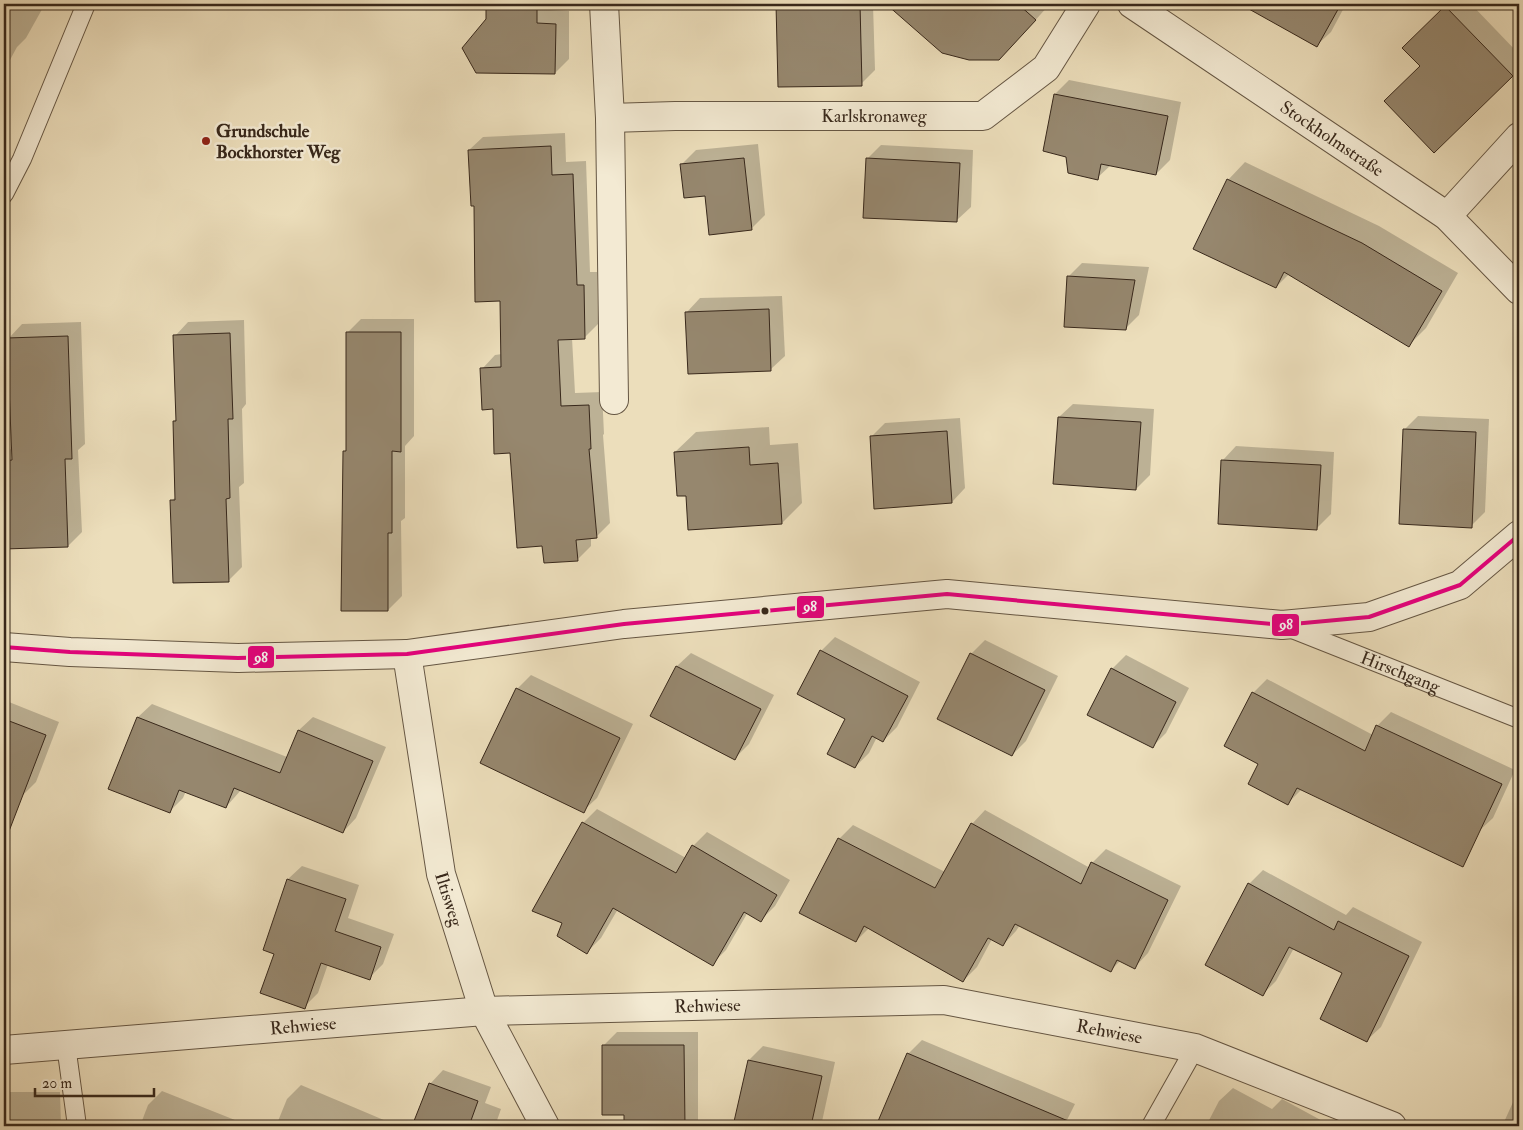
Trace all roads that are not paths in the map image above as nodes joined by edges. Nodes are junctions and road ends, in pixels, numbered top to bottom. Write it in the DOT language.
graph roads {
  1 [pos="86,4"];
  2 [pos="604,4"];
  3 [pos="1086,4"];
  4 [pos="1132,4"];
  5 [pos="610,118"];
  6 [pos="1519,136"];
  7 [pos="4,194"];
  8 [pos="1447,216"];
  9 [pos="1519,290"];
  10 [pos="614,400"];
  11 [pos="1519,535"];
  12 [pos="1282,626"];
  13 [pos="4,647"];
  14 [pos="408,654"];
  15 [pos="1519,719"];
  16 [pos="484,1011"];
  17 [pos="66,1045"];
  18 [pos="1195,1048"];
  19 [pos="4,1050"];
  20 [pos="77,1126"];
  21 [pos="545,1126"];
  22 [pos="1151,1126"];
  23 [pos="1393,1126"];
  1 -- 7 [label="lane"];
  2 -- 5 [label="street"];
  3 -- 5 [label="street, Karlskronaweg"];
  4 -- 8 [label="street, Stockholmstraße"];
  5 -- 10 [label="street"];
  6 -- 8 [label="street"];
  8 -- 9 [label="street, Stockholmstraße"];
  11 -- 12 [label="street, Hirschgang"];
  12 -- 14 [label="street, Hirschgang"];
  12 -- 15 [label="lane, Hirschgang"];
  13 -- 14 [label="street, Hirschgang"];
  14 -- 16 [label="street, Iltisweg"];
  16 -- 17 [label="street, Rehwiese"];
  16 -- 18 [label="street, Rehwiese"];
  16 -- 21 [label="street, Iltisweg"];
  17 -- 19 [label="street, Rehwiese"];
  17 -- 20 [label="lane"];
  18 -- 22 [label="lane"];
  18 -- 23 [label="street, Rehwiese"];
}
